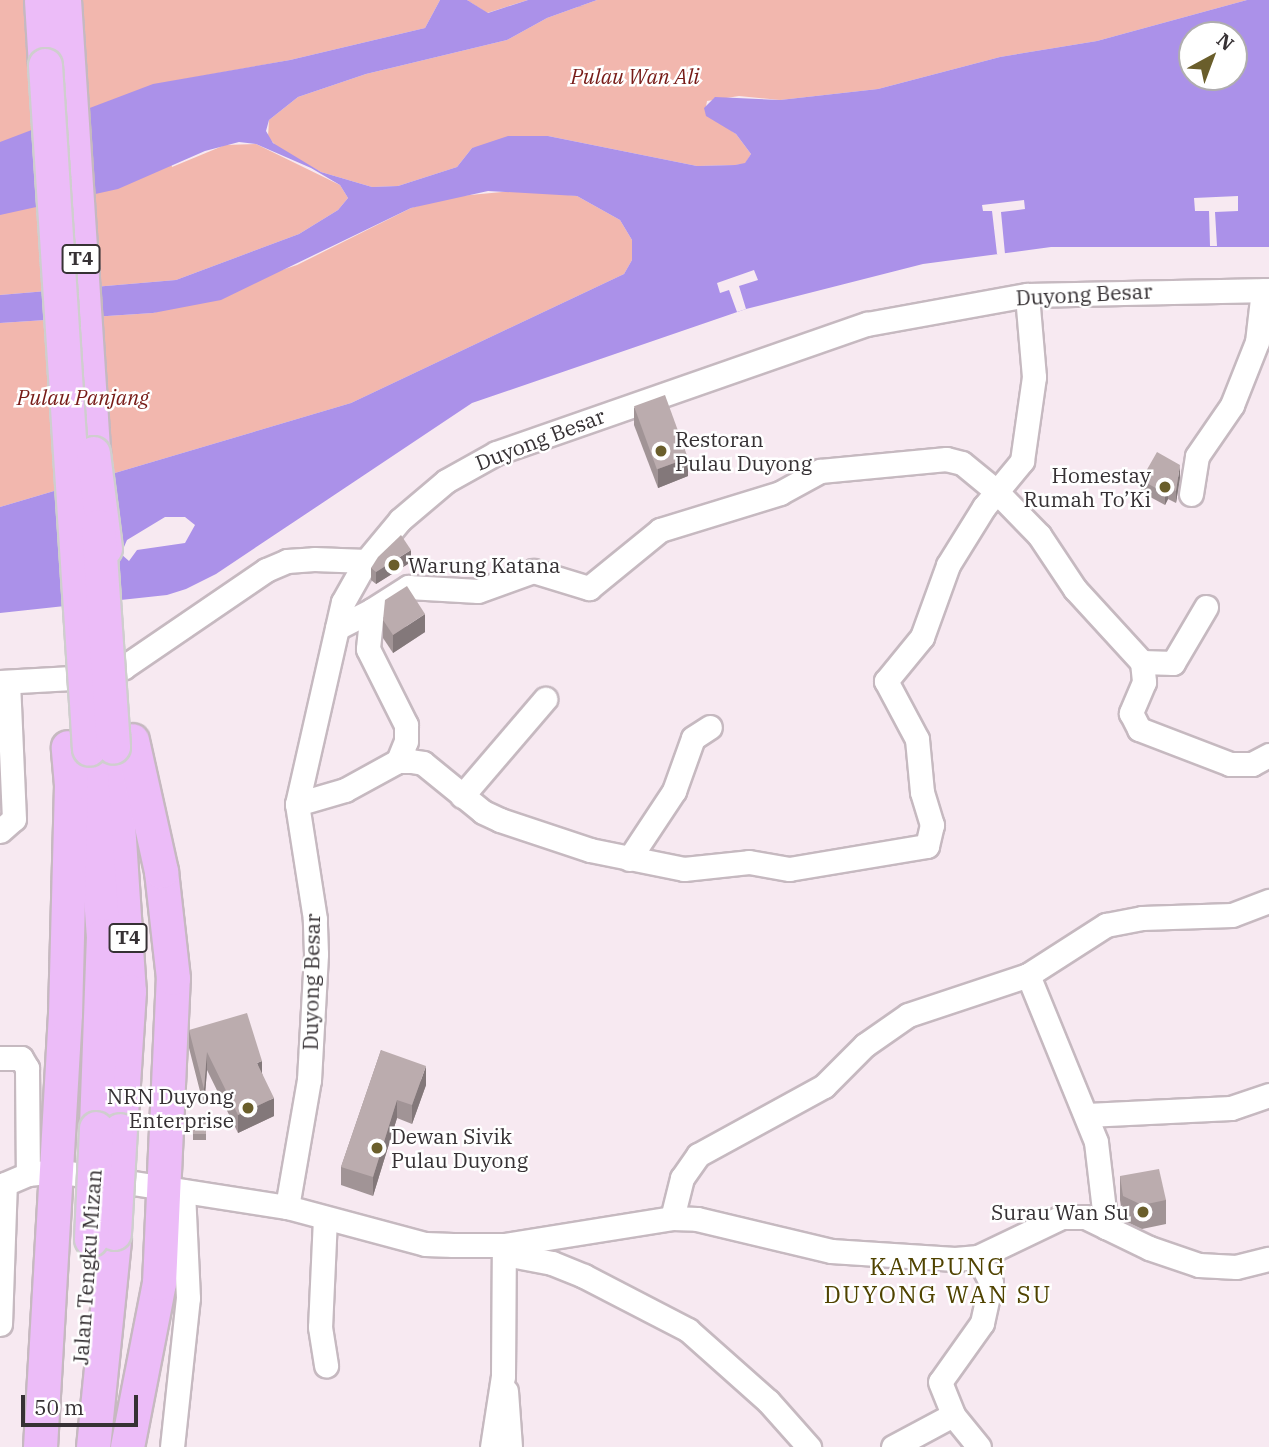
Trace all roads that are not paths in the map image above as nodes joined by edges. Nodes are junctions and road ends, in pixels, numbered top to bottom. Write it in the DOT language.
graph roads {
  1 [pos="41,0"];
  2 [pos="64,0"];
  3 [pos="57,64"];
  4 [pos="1266,290"];
  5 [pos="1027,295"];
  6 [pos="996,491"];
  7 [pos="1191,494"];
  8 [pos="366,561"];
  9 [pos="1206,607"];
  10 [pos="372,610"];
  11 [pos="337,628"];
  12 [pos="1142,662"];
  13 [pos="4,682"];
  14 [pos="545,699"];
  15 [pos="709,727"];
  16 [pos="100,746"];
  17 [pos="1269,755"];
  18 [pos="398,761"];
  19 [pos="462,796"];
  20 [pos="297,803"];
  21 [pos="0,831"];
  22 [pos="629,859"];
  23 [pos="1269,901"];
  24 [pos="1028,975"];
  25 [pos="0,1058"];
  26 [pos="1269,1095"];
  27 [pos="1087,1115"];
  28 [pos="42,1173"];
  29 [pos="3,1185"];
  30 [pos="175,1190"];
  31 [pos="287,1207"];
  32 [pos="325,1218"];
  33 [pos="672,1218"];
  34 [pos="1106,1227"];
  35 [pos="102,1239"];
  36 [pos="505,1249"];
  37 [pos="978,1257"];
  38 [pos="1269,1259"];
  39 [pos="0,1324"];
  40 [pos="326,1366"];
  41 [pos="503,1376"];
  42 [pos="953,1415"];
  43 [pos="40,1447"];
  44 [pos="69,1447"];
  45 [pos="93,1447"];
  46 [pos="127,1447"];
  47 [pos="172,1447"];
  48 [pos="492,1447"];
  49 [pos="510,1447"];
  50 [pos="809,1447"];
  51 [pos="893,1447"];
  52 [pos="979,1447"];
  1 -- 3 [label="highway, T4"];
  2 -- 3 [label="highway, T4"];
  3 -- 16 [label="highway, T4, bridge"];
  3 -- 16 [label="highway, T4, bridge"];
  4 -- 5 [label="street, Duyong Besar"];
  4 -- 7 [label="street"];
  5 -- 6 [label="street"];
  5 -- 8 [label="street, Duyong Besar"];
  6 -- 10 [label="street"];
  6 -- 12 [label="street"];
  6 -- 22 [label="street"];
  8 -- 11 [label="street, Duyong Besar"];
  8 -- 13 [label="street"];
  9 -- 12 [label="street"];
  10 -- 11 [label="street"];
  10 -- 18 [label="street"];
  11 -- 20 [label="street, Duyong Besar"];
  12 -- 17 [label="street"];
  13 -- 21 [label="street"];
  14 -- 19 [label="street"];
  15 -- 22 [label="street"];
  16 -- 28 [label="highway"];
  16 -- 30 [label="highway"];
  16 -- 35 [label="highway, Jalan Tengku Mizan / T4, bridge"];
  18 -- 19 [label="street"];
  18 -- 20 [label="street"];
  19 -- 22 [label="street"];
  20 -- 31 [label="street, Duyong Besar"];
  23 -- 24 [label="street"];
  24 -- 27 [label="street"];
  24 -- 33 [label="street"];
  25 -- 28 [label="street"];
  26 -- 27 [label="street"];
  27 -- 34 [label="street"];
  28 -- 29 [label="street"];
  28 -- 30 [label="street"];
  28 -- 43 [label="highway"];
  29 -- 39 [label="street"];
  30 -- 31 [label="street"];
  30 -- 46 [label="highway"];
  30 -- 47 [label="street"];
  31 -- 32 [label="street"];
  32 -- 36 [label="street"];
  32 -- 40 [label="street"];
  33 -- 36 [label="street"];
  33 -- 37 [label="street"];
  34 -- 37 [label="street"];
  34 -- 38 [label="street"];
  35 -- 44 [label="highway, Jalan Tengku Mizan / T4"];
  35 -- 45 [label="highway, Jalan Tengku Mizan / T4"];
  36 -- 41 [label="street"];
  36 -- 50 [label="street"];
  37 -- 42 [label="street"];
  41 -- 48 [label="street"];
  41 -- 49 [label="street"];
  42 -- 51 [label="street"];
  42 -- 52 [label="street"];
}
